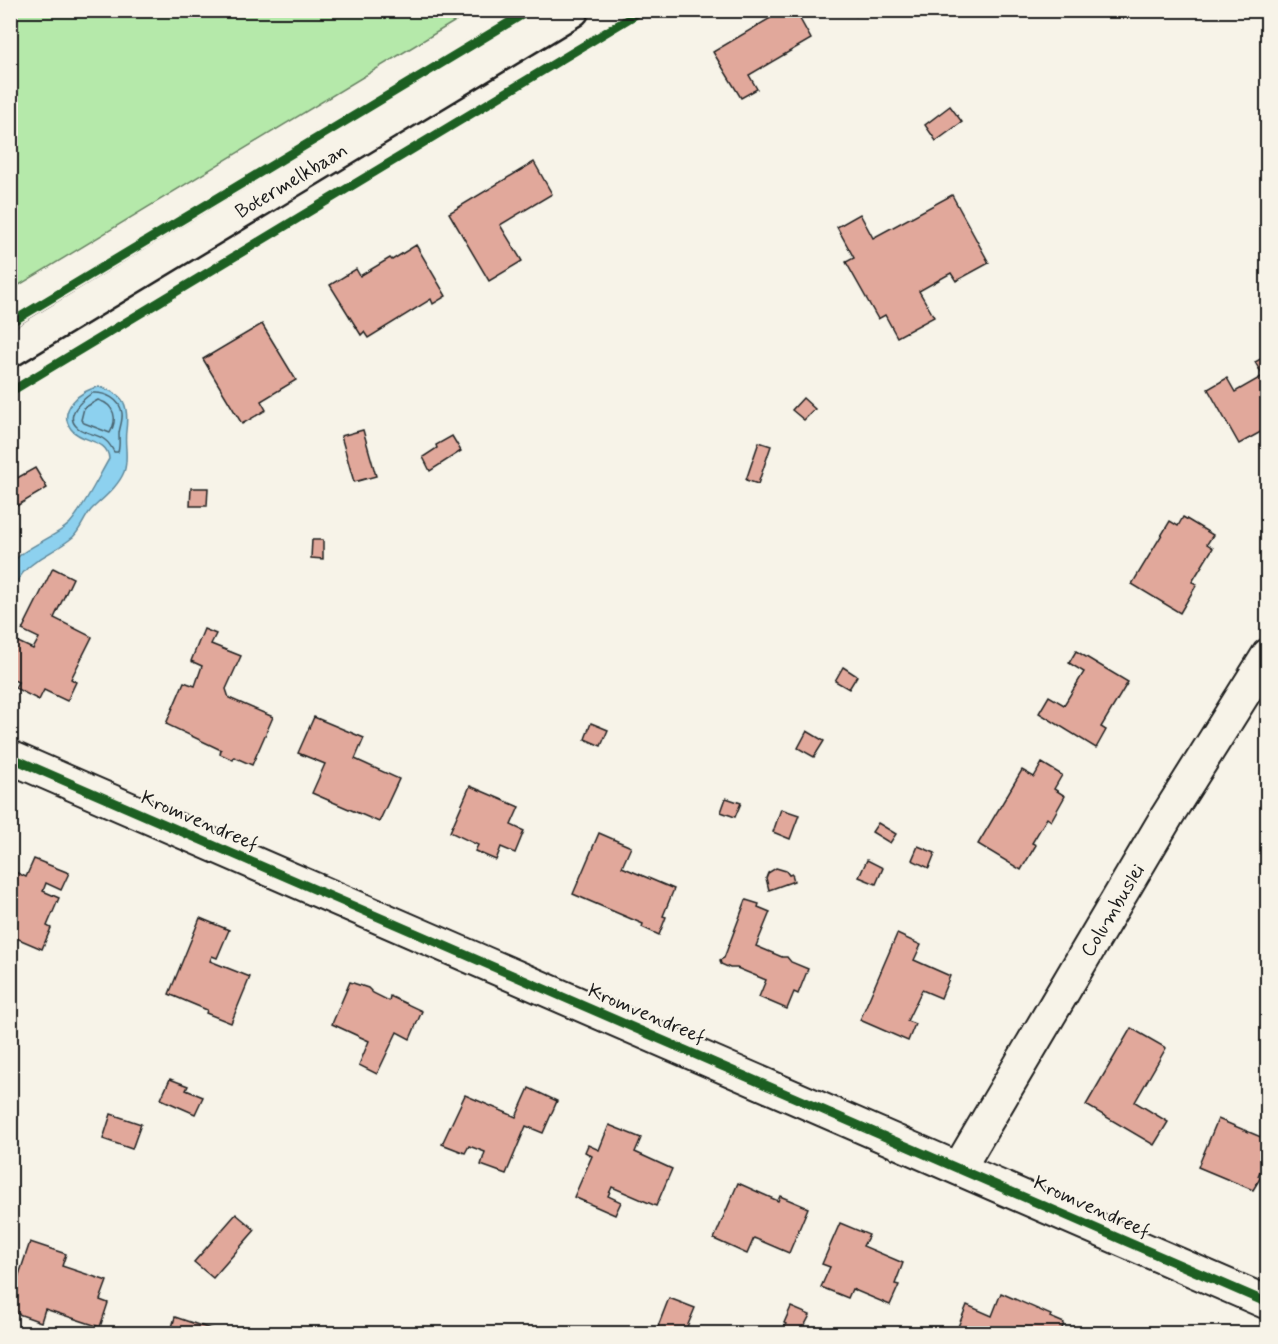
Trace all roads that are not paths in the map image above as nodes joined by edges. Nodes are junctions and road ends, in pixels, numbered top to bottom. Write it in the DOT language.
graph roads {
  1 [pos="572,10"];
  2 [pos="10,350"];
  3 [pos="1268,655"];
  4 [pos="10,757"];
  5 [pos="959,1168"];
  6 [pos="1268,1303"];
  1 -- 2 [label="main road, Botermelkbaan"];
  3 -- 5 [label="street, Columbuslei"];
  4 -- 5 [label="street, Kromvendreef"];
  5 -- 6 [label="street, Kromvendreef"];
}
